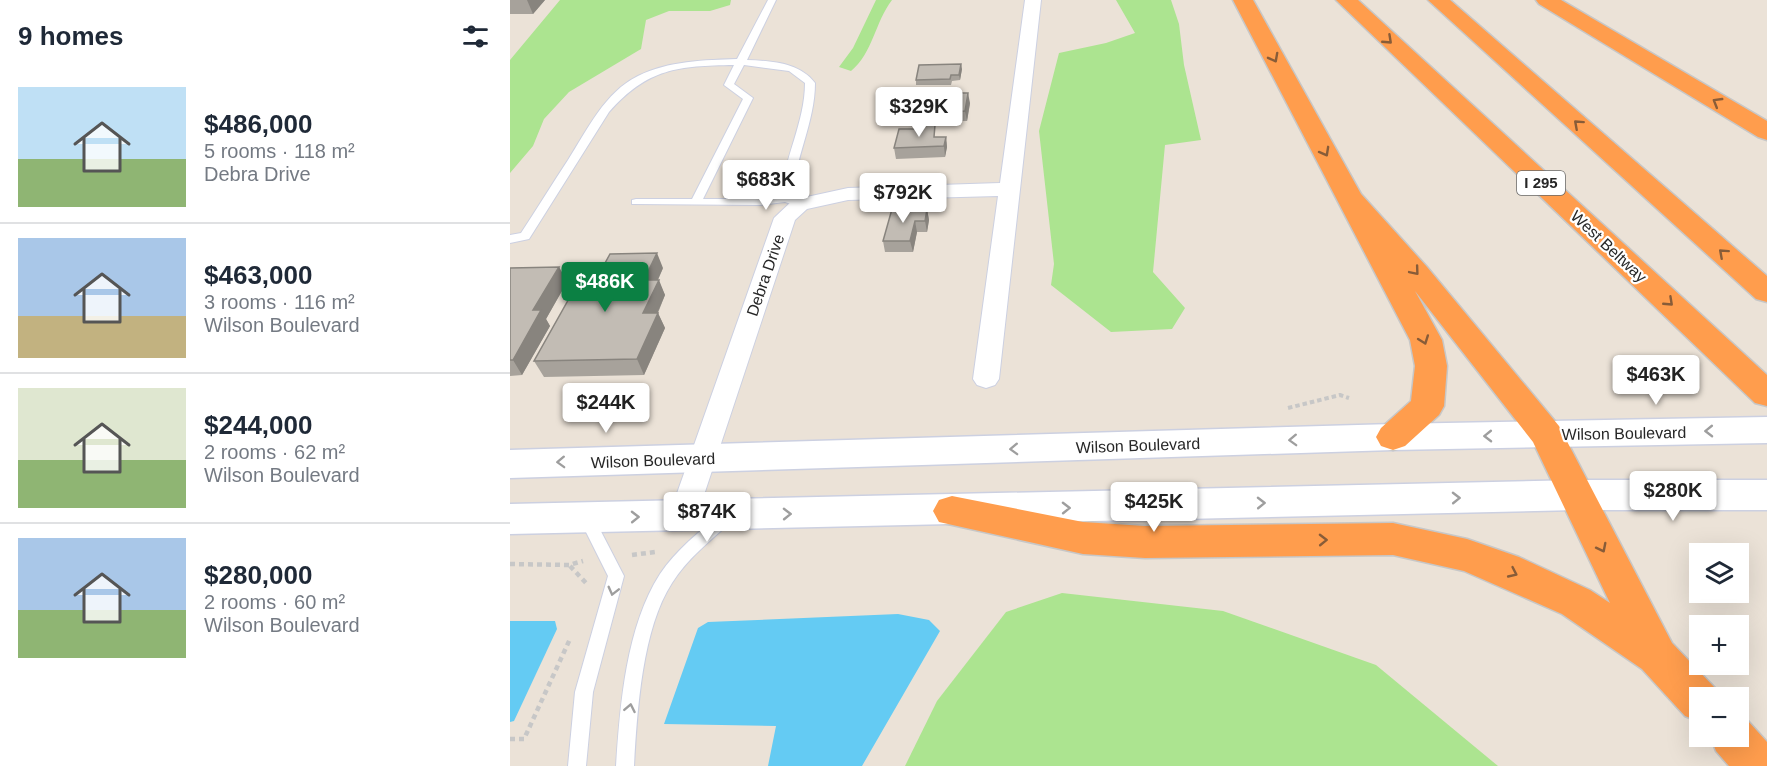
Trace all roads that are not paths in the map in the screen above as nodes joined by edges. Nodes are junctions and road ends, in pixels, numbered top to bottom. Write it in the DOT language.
graph roads {
  1 [pos="772,0"];
  2 [pos="1033,0"];
  3 [pos="1243,0"];
  4 [pos="1346,0"];
  5 [pos="1438,0"];
  6 [pos="1546,0"];
  7 [pos="739,63"];
  8 [pos="1767,132"];
  9 [pos="1009,189"];
  10 [pos="1348,196"];
  11 [pos="696,201"];
  12 [pos="793,201"];
  13 [pos="636,202"];
  14 [pos="510,239"];
  15 [pos="1767,292"];
  16 [pos="986,379"];
  17 [pos="1767,394"];
  18 [pos="1767,430"];
  19 [pos="1547,435"];
  20 [pos="1393,437"];
  21 [pos="704,458"];
  22 [pos="510,464"];
  23 [pos="1578,495"];
  24 [pos="1767,495"];
  25 [pos="952,511"];
  26 [pos="729,515"];
  27 [pos="683,516"];
  28 [pos="587,518"];
  29 [pos="510,519"];
  30 [pos="1657,656"];
  31 [pos="1689,690"];
  32 [pos="1742,747"];
  33 [pos="577,766"];
  34 [pos="625,766"];
  35 [pos="1759,766"];
  1 -- 7 [label="lane"];
  2 -- 9 [label="street"];
  3 -- 10 [label="highway, one-way"];
  4 -- 17 [label="highway, West Beltway / I 295, one-way"];
  15 -- 5 [label="highway, one-way"];
  8 -- 6 [label="highway, one-way"];
  7 -- 11 [label="lane"];
  7 -- 12 [label="lane"];
  7 -- 14 [label="lane"];
  9 -- 12 [label="street"];
  9 -- 16 [label="street"];
  10 -- 19 [label="highway, one-way"];
  10 -- 20 [label="highway, one-way"];
  11 -- 12 [label="lane"];
  11 -- 13 [label="lane"];
  12 -- 21 [label="street, Debra Drive"];
  18 -- 19 [label="main road, Wilson Boulevard, one-way"];
  19 -- 20 [label="main road, Wilson Boulevard, one-way"];
  19 -- 23 [label="highway"];
  20 -- 21 [label="main road, Wilson Boulevard, one-way"];
  21 -- 22 [label="main road, Wilson Boulevard, one-way"];
  21 -- 27 [label="street, Debra Drive"];
  23 -- 24 [label="main road"];
  25 -- 23 [label="main road, one-way"];
  23 -- 30 [label="highway, one-way"];
  26 -- 25 [label="main road, one-way"];
  25 -- 30 [label="highway, one-way"];
  26 -- 27 [label="main road"];
  34 -- 26 [label="lane, one-way"];
  28 -- 27 [label="main road, one-way"];
  28 -- 29 [label="main road"];
  28 -- 33 [label="lane, one-way"];
  30 -- 31 [label="highway"];
  32 -- 35 [label="highway"];
}
